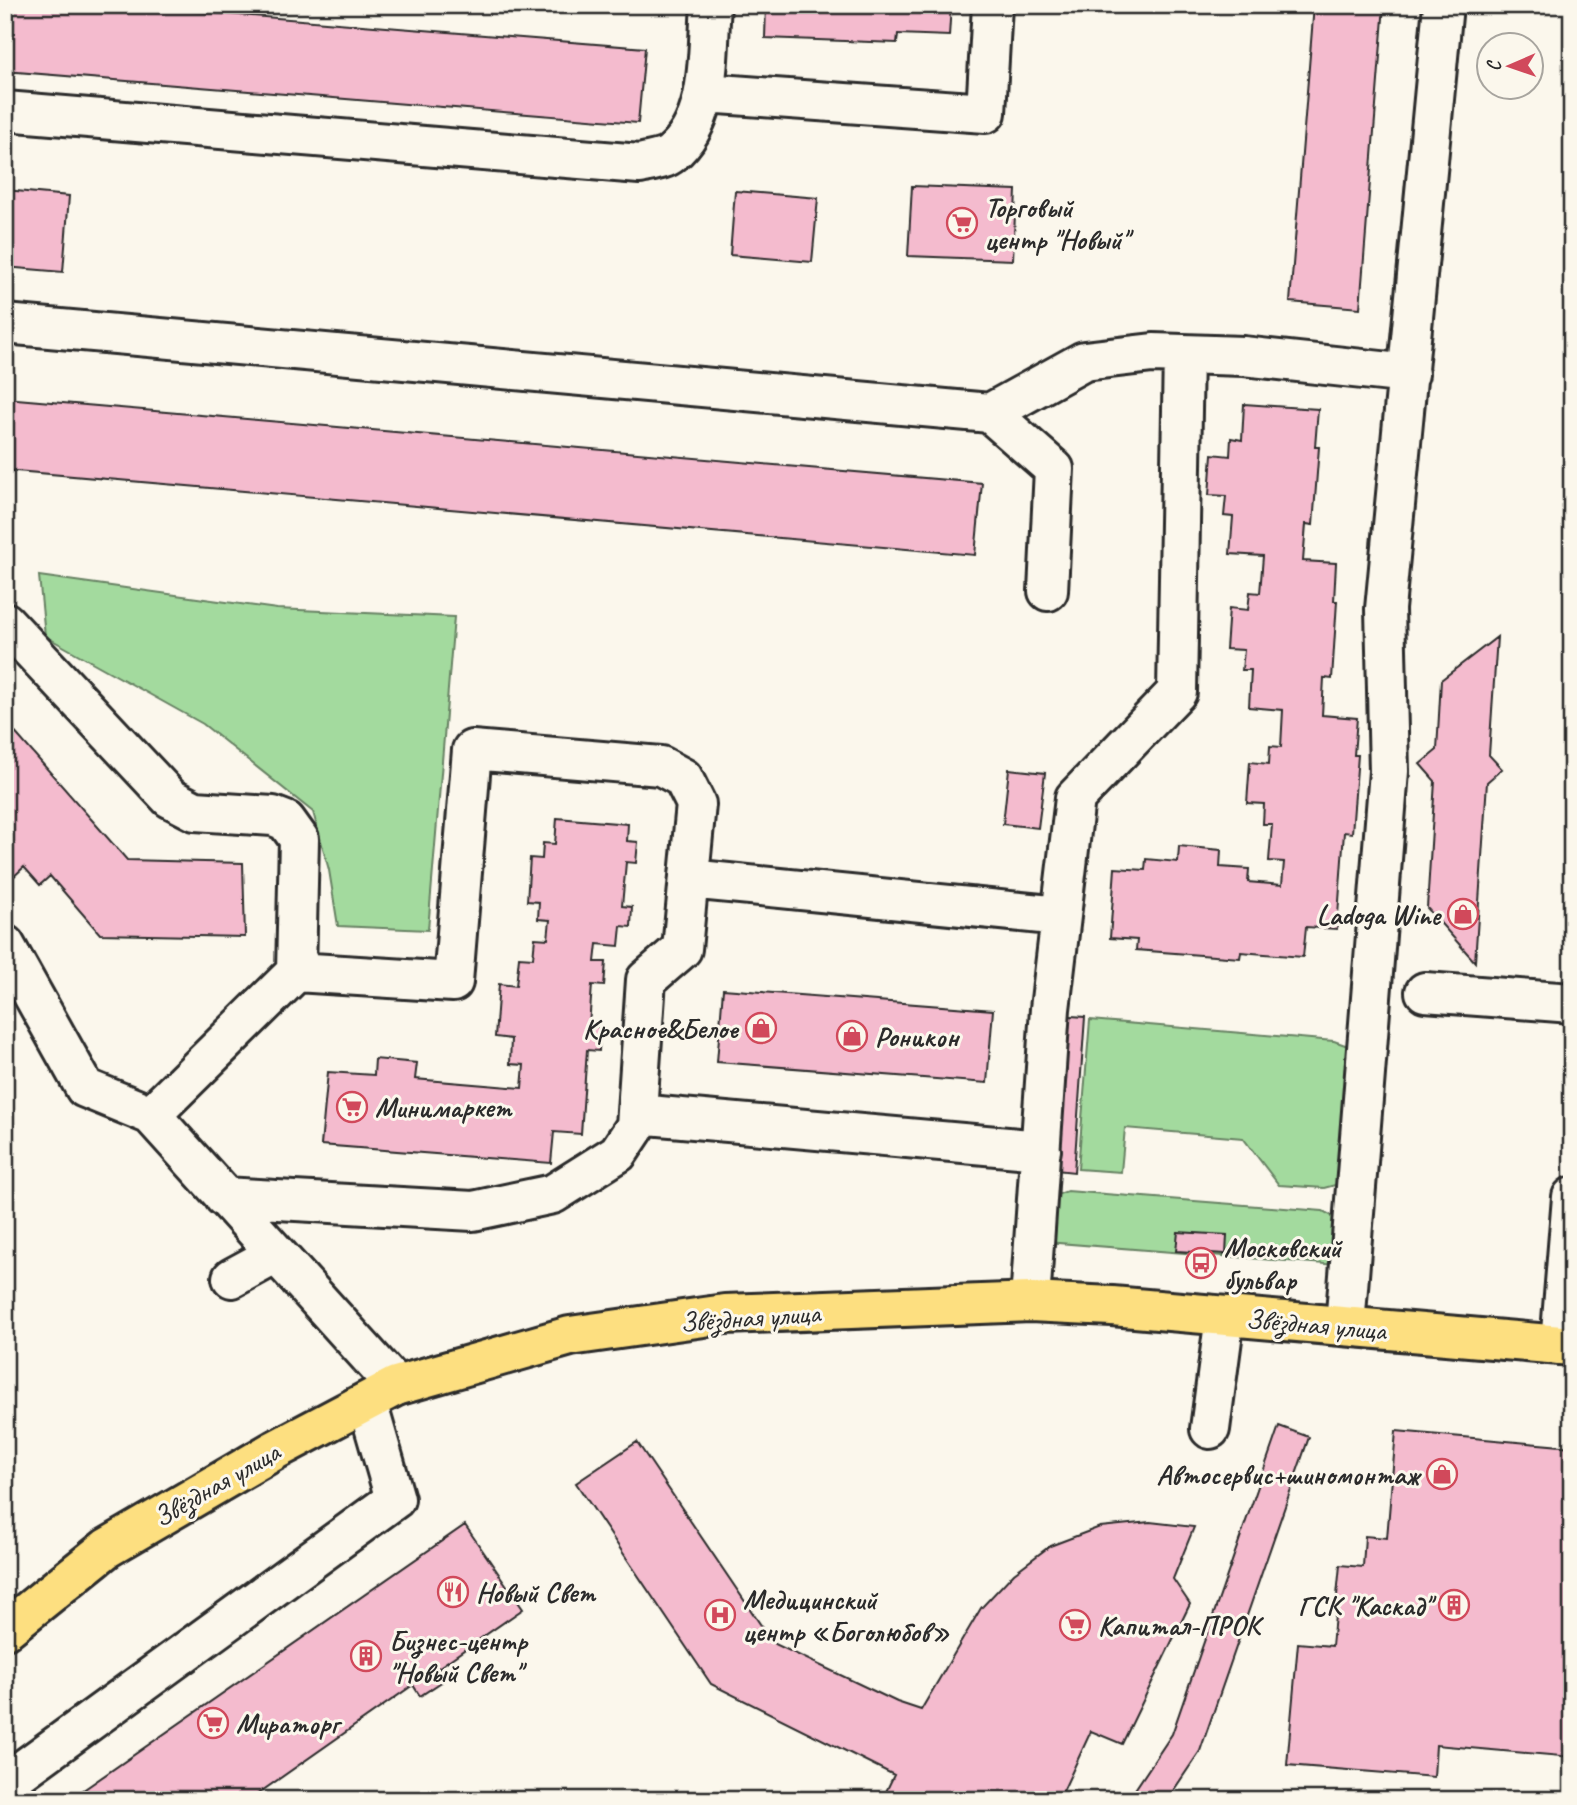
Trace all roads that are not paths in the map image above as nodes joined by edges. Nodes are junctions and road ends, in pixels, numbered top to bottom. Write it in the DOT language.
graph roads {
  1 [pos="711,5"];
  2 [pos="992,5"];
  3 [pos="1443,5"];
  4 [pos="705,93"];
  5 [pos="5,111"];
  6 [pos="5,324"];
  7 [pos="1183,354"];
  8 [pos="1409,373"];
  9 [pos="990,413"];
  10 [pos="1048,591"];
  11 [pos="5,622"];
  12 [pos="689,879"];
  13 [pos="1061,916"];
  14 [pos="5,945"];
  15 [pos="296,972"];
  16 [pos="1425,992"];
  17 [pos="1572,1003"];
  18 [pos="636,1114"];
  19 [pos="150,1115"];
  20 [pos="1041,1150"];
  21 [pos="224,1197"];
  22 [pos="1572,1197"];
  23 [pos="276,1254"];
  24 [pos="232,1278"];
  25 [pos="1031,1302"];
  26 [pos="1225,1316"];
  27 [pos="1345,1326"];
  28 [pos="1566,1346"];
  29 [pos="382,1394"];
  30 [pos="1210,1429"];
  31 [pos="5,1630"];
  32 [pos="5,1783"];
  1 -- 4 [label="street"];
  2 -- 4 [label="street"];
  3 -- 8 [label="street"];
  4 -- 5 [label="street"];
  6 -- 9 [label="street"];
  7 -- 8 [label="street"];
  7 -- 9 [label="street"];
  7 -- 13 [label="street"];
  8 -- 27 [label="street"];
  9 -- 10 [label="street"];
  11 -- 15 [label="street"];
  12 -- 13 [label="street"];
  12 -- 15 [label="street"];
  12 -- 18 [label="street"];
  13 -- 20 [label="street"];
  14 -- 19 [label="street"];
  15 -- 19 [label="street"];
  16 -- 17 [label="street"];
  18 -- 20 [label="street"];
  18 -- 21 [label="street"];
  19 -- 21 [label="street"];
  20 -- 25 [label="street"];
  21 -- 23 [label="street"];
  22 -- 28 [label="street"];
  23 -- 24 [label="street"];
  23 -- 29 [label="street"];
  25 -- 26 [label="main road, Звёздная улица"];
  25 -- 29 [label="main road, Звёздная улица"];
  26 -- 27 [label="main road, Звёздная улица"];
  26 -- 30 [label="street"];
  27 -- 28 [label="main road, Звёздная улица"];
  29 -- 31 [label="main road, Звёздная улица"];
  29 -- 32 [label="street"];
}
